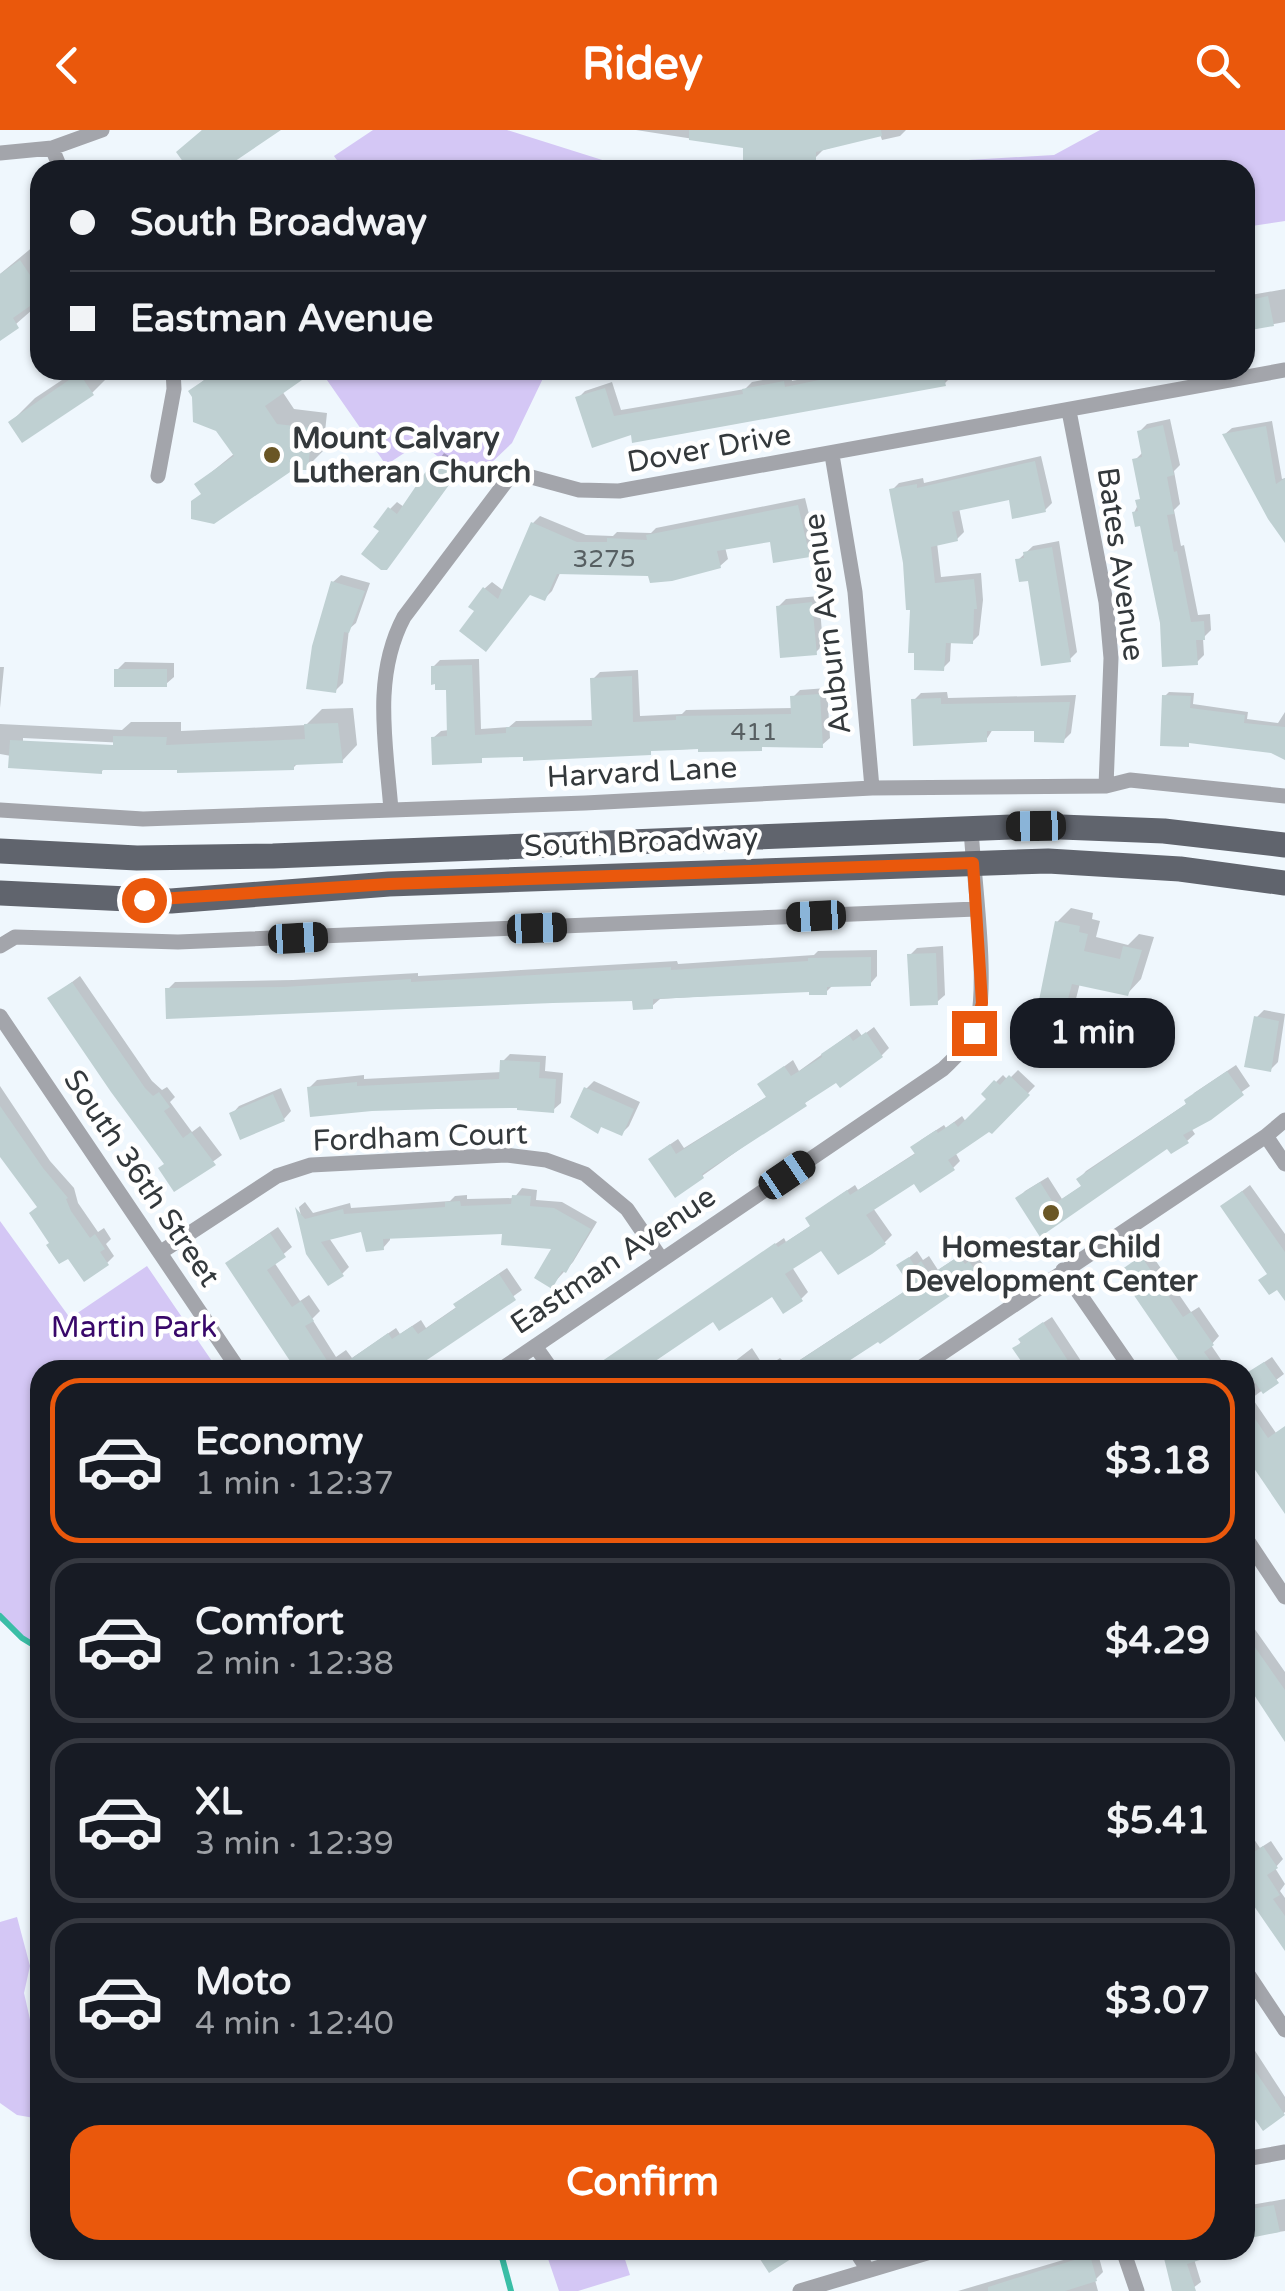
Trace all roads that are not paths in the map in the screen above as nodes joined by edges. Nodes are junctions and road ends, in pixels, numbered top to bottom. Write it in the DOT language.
graph roads {
  1 [pos="102,130"];
  2 [pos="52,148"];
  3 [pos="0,153"];
  4 [pos="57,160"];
  5 [pos="1285,370"];
  6 [pos="1255,376"];
  7 [pos="174,380"];
  8 [pos="1232,380"];
  9 [pos="1069,411"];
  10 [pos="832,454"];
  11 [pos="158,476"];
  12 [pos="1106,786"];
  13 [pos="872,788"];
  14 [pos="1285,796"];
  15 [pos="0,810"];
  16 [pos="391,810"];
  17 [pos="972,828"];
  18 [pos="1285,845"];
  19 [pos="0,851"];
  20 [pos="973,863"];
  21 [pos="1285,883"];
  22 [pos="0,893"];
  23 [pos="976,910"];
  24 [pos="0,946"];
  25 [pos="0,1016"];
  26 [pos="1285,1120"];
  27 [pos="1266,1136"];
  28 [pos="1285,1164"];
  29 [pos="161,1252"];
  30 [pos="662,1260"];
  31 [pos="1063,1270"];
  32 [pos="536,1346"];
  33 [pos="232,1360"];
  34 [pos="515,1360"];
  35 [pos="545,1360"];
  36 [pos="932,1360"];
  37 [pos="1125,1360"];
  38 [pos="1255,1552"];
  39 [pos="1285,1596"];
  40 [pos="1255,1985"];
  41 [pos="1285,2030"];
  42 [pos="1285,2152"];
  43 [pos="1255,2157"];
  44 [pos="862,2260"];
  45 [pos="902,2260"];
  46 [pos="1126,2260"];
  47 [pos="868,2270"];
  48 [pos="800,2291"];
  49 [pos="1137,2291"];
  1 -- 2 [label="street"];
  2 -- 3 [label="street"];
  2 -- 4 [label="street"];
  5 -- 6 [label="street, Dover Drive"];
  7 -- 11 [label="street"];
  8 -- 9 [label="street, Dover Drive"];
  9 -- 10 [label="street, Dover Drive"];
  9 -- 12 [label="street, Bates Avenue"];
  10 -- 13 [label="street, Auburn Avenue"];
  10 -- 16 [label="street, Dover Drive"];
  12 -- 13 [label="street, Harvard Lane"];
  12 -- 14 [label="street, Harvard Lane"];
  13 -- 16 [label="street, Harvard Lane"];
  15 -- 16 [label="street, Harvard Lane"];
  17 -- 18 [label="main road, South Broadway"];
  17 -- 19 [label="main road, South Broadway"];
  17 -- 20 [label="street, Eastman Avenue"];
  20 -- 21 [label="main road, South Broadway"];
  20 -- 22 [label="main road, South Broadway"];
  20 -- 23 [label="street, Eastman Avenue"];
  23 -- 24 [label="street"];
  23 -- 30 [label="street, Eastman Avenue"];
  25 -- 29 [label="street, South 36th Street"];
  26 -- 27 [label="street"];
  27 -- 28 [label="street"];
  27 -- 31 [label="street"];
  29 -- 30 [label="street, Fordham Court"];
  29 -- 33 [label="street, South 36th Street"];
  30 -- 32 [label="street, Eastman Avenue"];
  31 -- 36 [label="street"];
  31 -- 37 [label="street"];
  32 -- 34 [label="street, Eastman Avenue"];
  32 -- 35 [label="street"];
  38 -- 39 [label="street"];
  40 -- 41 [label="street"];
  42 -- 43 [label="street"];
  44 -- 47 [label="street"];
  45 -- 47 [label="street"];
  46 -- 49 [label="street"];
  47 -- 48 [label="street"];
}
